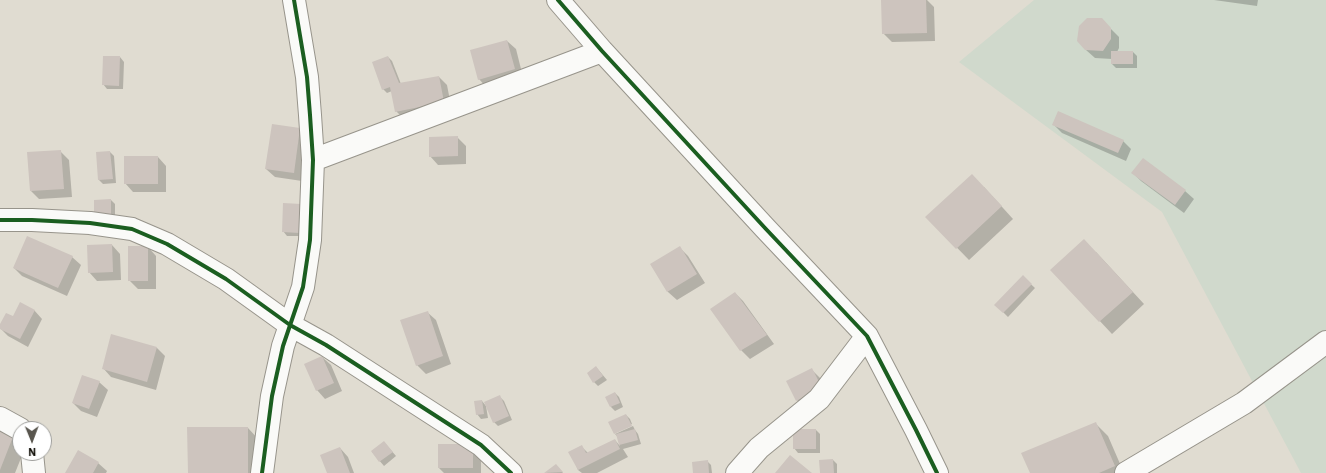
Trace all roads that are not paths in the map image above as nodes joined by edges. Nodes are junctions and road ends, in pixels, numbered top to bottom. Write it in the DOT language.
graph roads {
  1 [pos="294,0"];
  2 [pos="558,0"];
  3 [pos="602,51"];
  4 [pos="313,160"];
  5 [pos="0,220"];
  6 [pos="290,324"];
  7 [pos="867,336"];
  8 [pos="1326,342"];
  9 [pos="0,418"];
  10 [pos="12,425"];
  11 [pos="33,461"];
  12 [pos="34,473"];
  13 [pos="262,473"];
  14 [pos="511,473"];
  15 [pos="737,473"];
  16 [pos="937,473"];
  17 [pos="1126,473"];
  1 -- 4 [label="street"];
  2 -- 3 [label="street"];
  3 -- 4 [label="street"];
  3 -- 7 [label="street"];
  4 -- 6 [label="street"];
  5 -- 6 [label="street"];
  6 -- 13 [label="street"];
  6 -- 14 [label="street"];
  7 -- 15 [label="street"];
  7 -- 16 [label="street"];
  8 -- 17 [label="street"];
  9 -- 10 [label="street"];
  11 -- 12 [label="street"];
}
